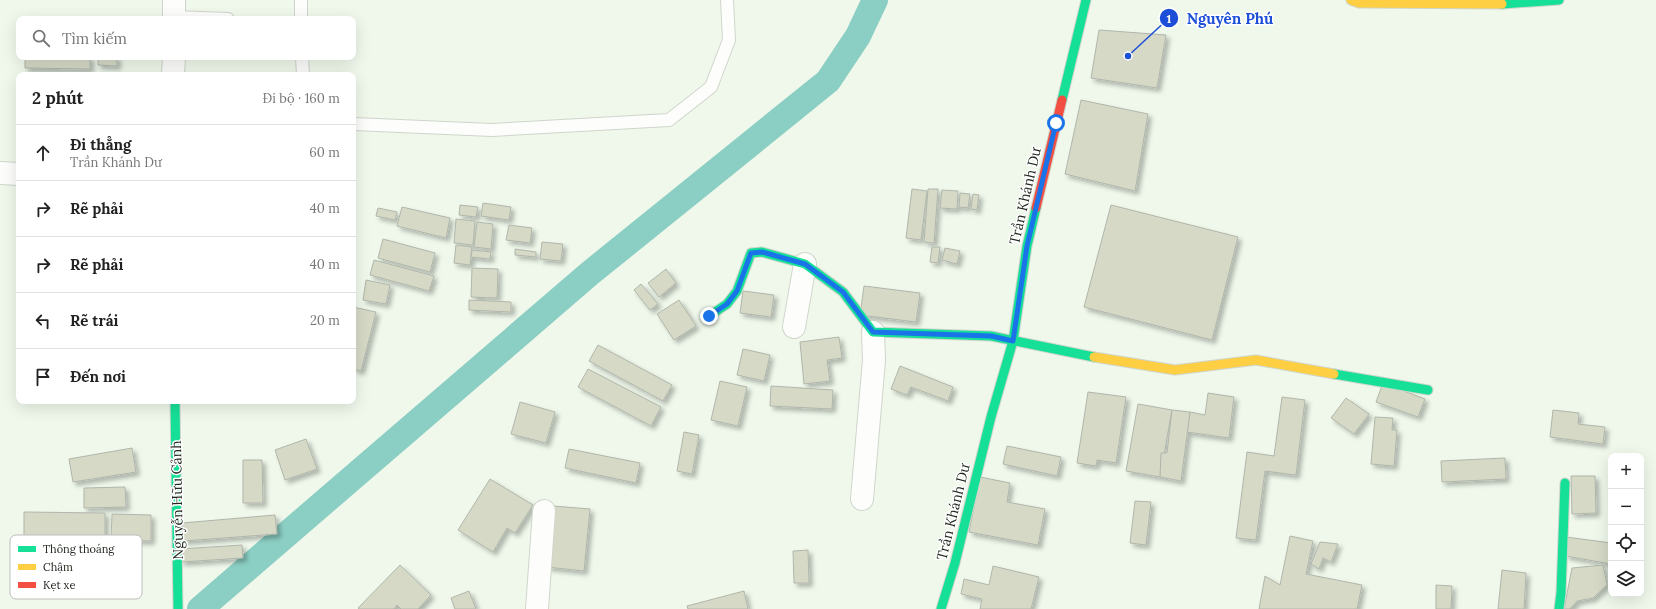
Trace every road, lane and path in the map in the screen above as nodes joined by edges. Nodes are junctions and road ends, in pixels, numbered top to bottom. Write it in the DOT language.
graph roads {
  1 [pos="301,0"];
  2 [pos="727,0"];
  3 [pos="1086,0"];
  4 [pos="1351,0"];
  5 [pos="1559,0"];
  6 [pos="174,12"];
  7 [pos="205,16"];
  8 [pos="301,16"];
  9 [pos="174,60"];
  10 [pos="302,60"];
  11 [pos="173,72"];
  12 [pos="303,72"];
  13 [pos="356,124"];
  14 [pos="0,173"];
  15 [pos="16,174"];
  16 [pos="805,264"];
  17 [pos="709,316"];
  18 [pos="794,327"];
  19 [pos="873,332"];
  20 [pos="1013,341"];
  21 [pos="1428,390"];
  22 [pos="175,404"];
  23 [pos="1565,483"];
  24 [pos="862,499"];
  25 [pos="544,511"];
  26 [pos="178,609"];
  27 [pos="537,609"];
  28 [pos="942,609"];
  29 [pos="1559,609"];
  1 -- 8 [label="lane"];
  2 -- 13 [label="lane"];
  3 -- 20 [label="street, Trần Khánh Dư"];
  4 -- 5 [label="street"];
  6 -- 7 [label="lane"];
  9 -- 11 [label="street"];
  10 -- 12 [label="lane"];
  14 -- 15 [label="street"];
  16 -- 17 [label="street"];
  16 -- 18 [label="street"];
  16 -- 19 [label="street"];
  19 -- 20 [label="street"];
  19 -- 24 [label="street"];
  20 -- 21 [label="street"];
  20 -- 28 [label="street, Trần Khánh Dư"];
  22 -- 26 [label="street, Nguyễn Hữu Cảnh"];
  23 -- 29 [label="street"];
  25 -- 27 [label="street"];
}
